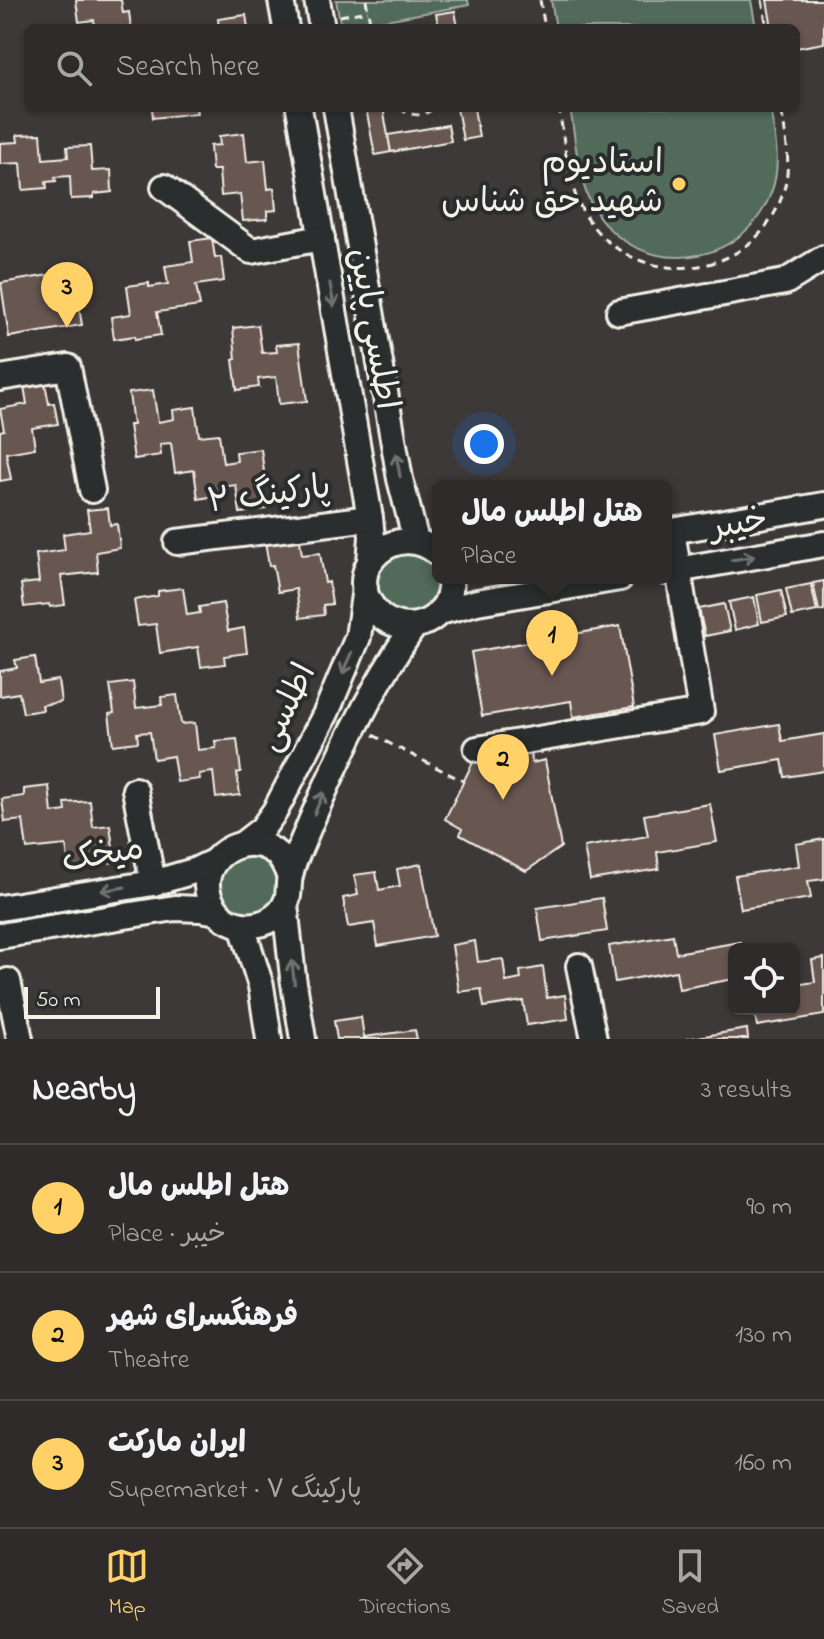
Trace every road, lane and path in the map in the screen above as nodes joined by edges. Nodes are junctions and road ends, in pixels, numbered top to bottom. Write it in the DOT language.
graph roads {
  1 [pos="281,0"];
  2 [pos="366,0"];
  3 [pos="540,0"];
  4 [pos="762,0"];
  5 [pos="368,11"];
  6 [pos="320,16"];
  7 [pos="285,24"];
  8 [pos="370,24"];
  9 [pos="544,24"];
  10 [pos="766,24"];
  11 [pos="300,112"];
  12 [pos="337,112"];
  13 [pos="406,112"];
  14 [pos="426,112"];
  15 [pos="560,112"];
  16 [pos="782,112"];
  17 [pos="349,185"];
  18 [pos="164,187"];
  19 [pos="314,192"];
  20 [pos="322,238"];
  21 [pos="824,258"];
  22 [pos="619,312"];
  23 [pos="0,378"];
  24 [pos="92,490"];
  25 [pos="824,505"];
  26 [pos="370,518"];
  27 [pos="672,531"];
  28 [pos="416,541"];
  29 [pos="177,542"];
  30 [pos="824,544"];
  31 [pos="432,548"];
  32 [pos="370,562"];
  33 [pos="672,571"];
  34 [pos="451,584"];
  35 [pos="584,584"];
  36 [pos="365,588"];
  37 [pos="440,612"];
  38 [pos="414,626"];
  39 [pos="390,744"];
  40 [pos="477,749"];
  41 [pos="463,781"];
  42 [pos="135,790"];
  43 [pos="244,843"];
  44 [pos="215,861"];
  45 [pos="289,875"];
  46 [pos="153,883"];
  47 [pos="285,905"];
  48 [pos="0,908"];
  49 [pos="218,912"];
  50 [pos="242,926"];
  51 [pos="0,936"];
  52 [pos="579,966"];
  53 [pos="8,981"];
  54 [pos="20,1039"];
  55 [pos="269,1039"];
  56 [pos="303,1039"];
  57 [pos="594,1039"];
  1 -- 7 [label="street"];
  2 -- 5 [label="path"];
  3 -- 9 [label="path"];
  4 -- 10 [label="path"];
  5 -- 6 [label="path"];
  5 -- 8 [label="path"];
  11 -- 19 [label="street, اطلسی پایین"];
  12 -- 17 [label="street, اطلسی پایین"];
  13 -- 14 [label="path"];
  15 -- 16 [label="path"];
  17 -- 19 [label="street"];
  28 -- 17 [label="street, اطلسی پایین, one-way"];
  18 -- 20 [label="street"];
  19 -- 20 [label="street, اطلسی پایین"];
  20 -- 26 [label="street, اطلسی پایین, one-way"];
  21 -- 22 [label="street"];
  23 -- 24 [label="street"];
  25 -- 27 [label="street, خیبر"];
  26 -- 29 [label="street, پارکینگ ۲"];
  26 -- 32 [label="street, اطلسی پایین"];
  28 -- 31 [label="street"];
  28 -- 32 [label="street"];
  33 -- 30 [label="street, خیبر, one-way"];
  32 -- 36 [label="street, اطلسی"];
  33 -- 40 [label="street"];
  34 -- 37 [label="street"];
  35 -- 37 [label="street"];
  36 -- 38 [label="street"];
  36 -- 43 [label="street, اطلسی, one-way"];
  37 -- 38 [label="street"];
  45 -- 38 [label="street, اطلسی, one-way"];
  39 -- 41 [label="path"];
  42 -- 46 [label="street"];
  43 -- 44 [label="street"];
  43 -- 45 [label="street"];
  44 -- 46 [label="street, میخک"];
  44 -- 49 [label="street"];
  45 -- 47 [label="street"];
  46 -- 48 [label="street, میخک, one-way"];
  47 -- 50 [label="street"];
  56 -- 47 [label="street, one-way"];
  49 -- 50 [label="street"];
  49 -- 51 [label="street, میخک"];
  50 -- 55 [label="street"];
  52 -- 57 [label="street"];
  53 -- 54 [label="street"];
}
